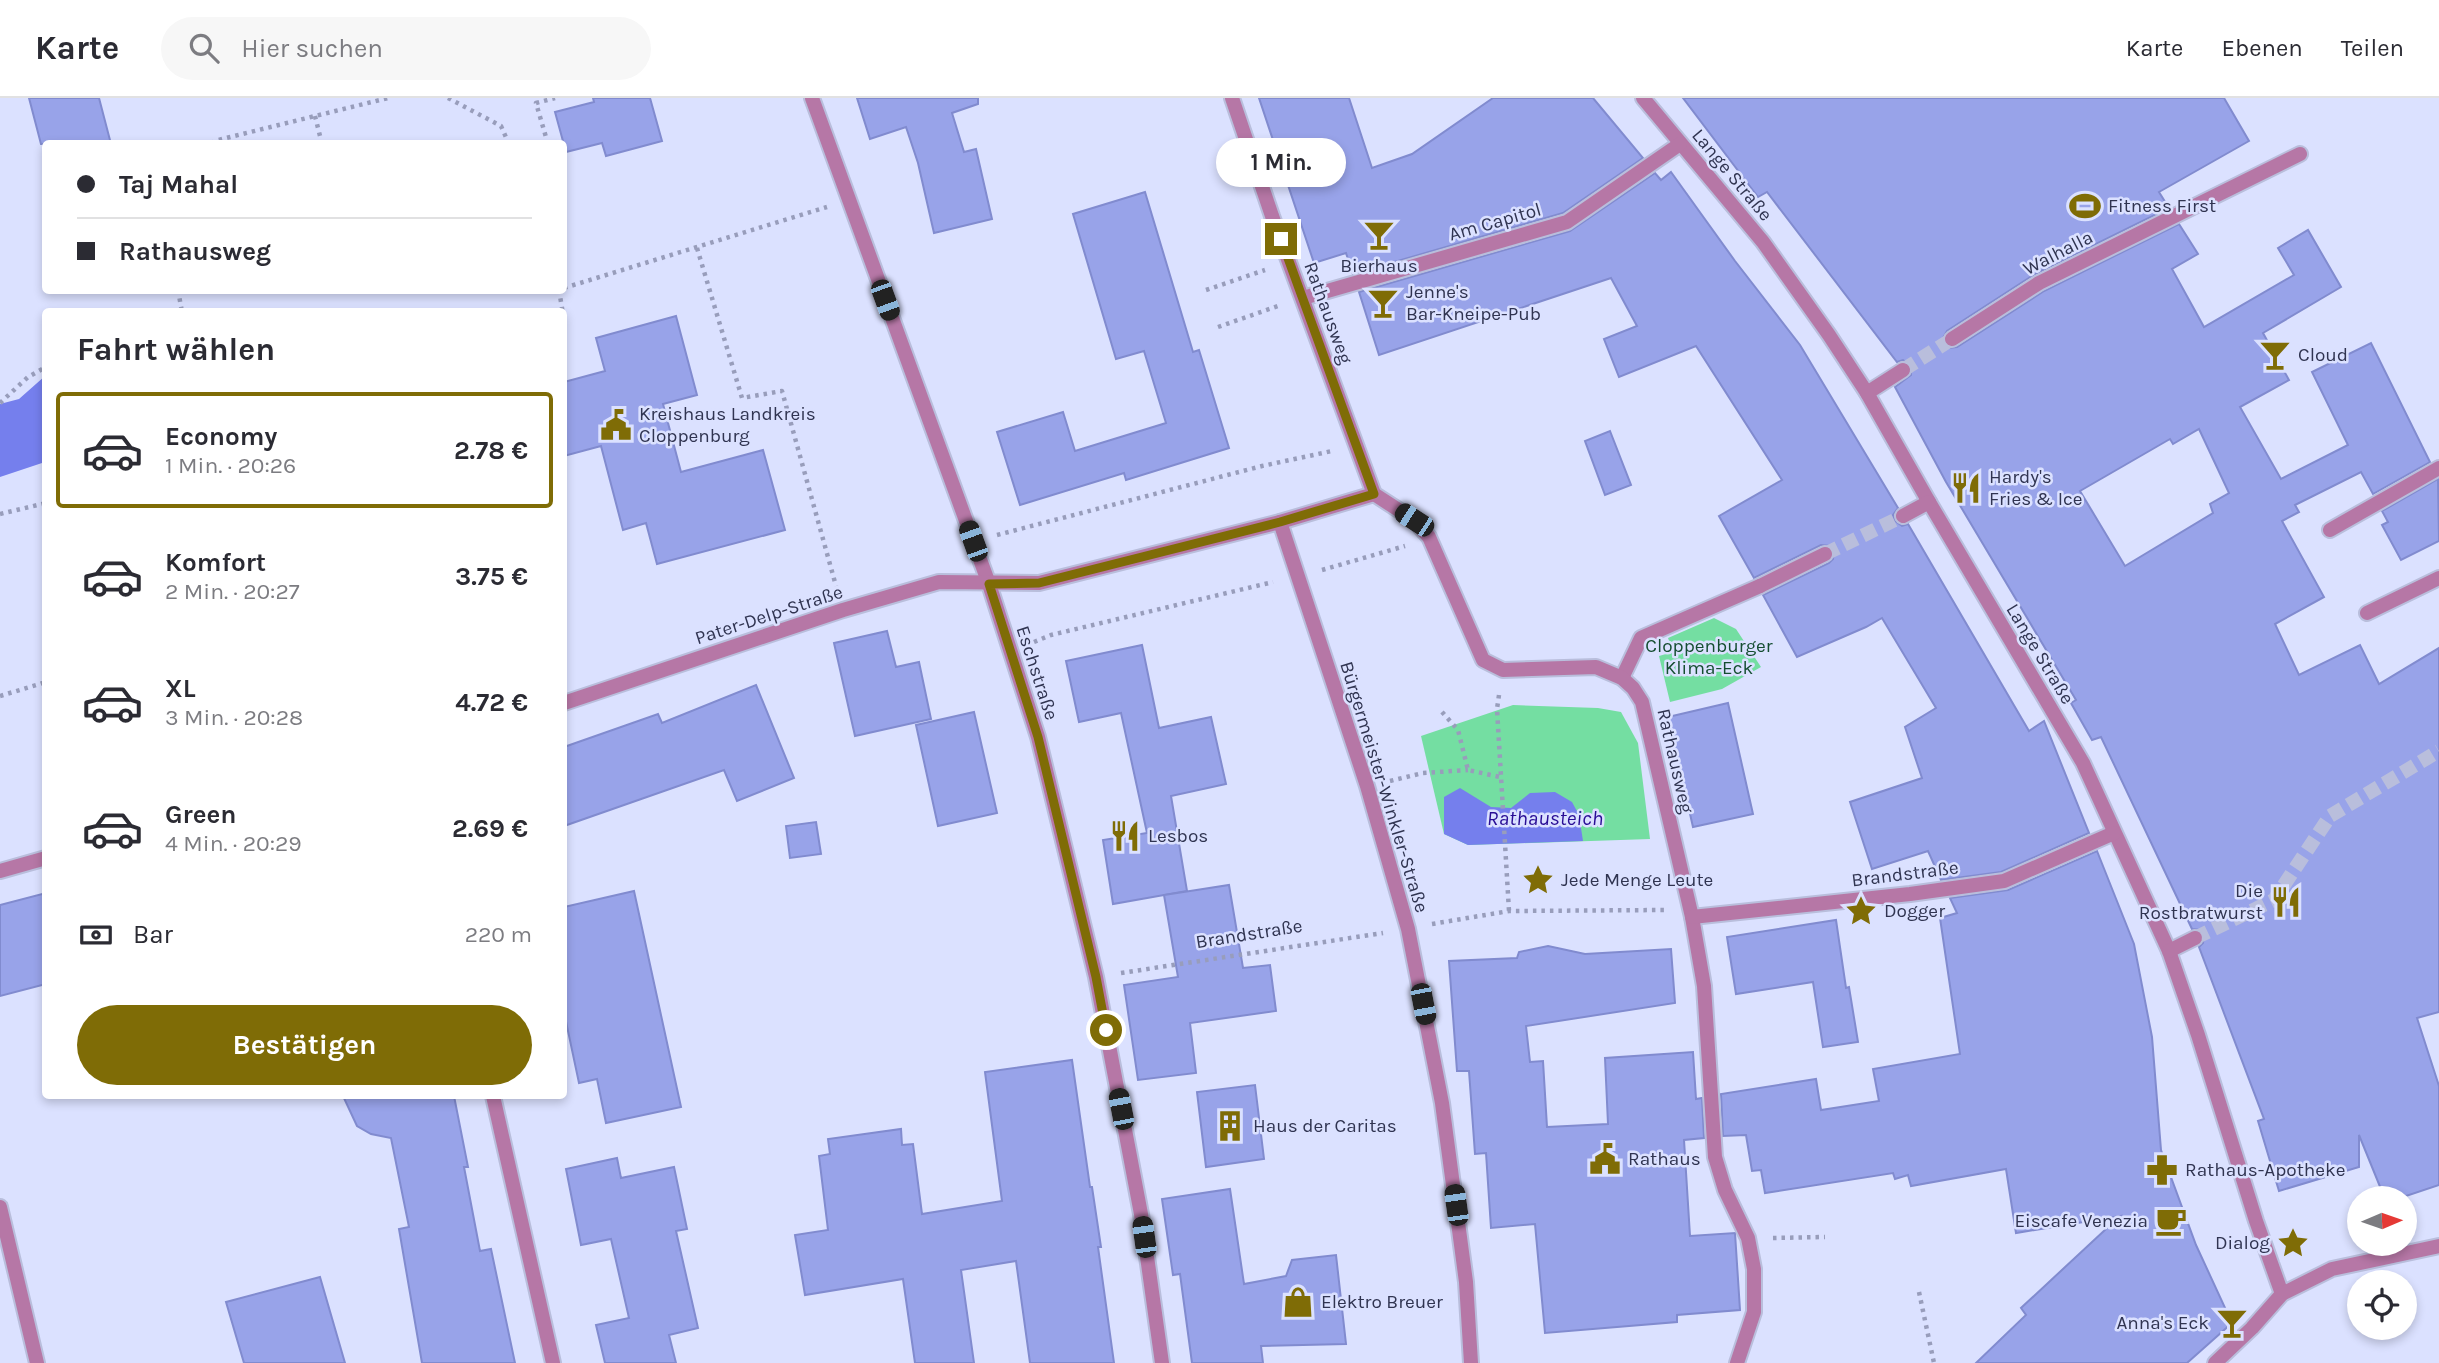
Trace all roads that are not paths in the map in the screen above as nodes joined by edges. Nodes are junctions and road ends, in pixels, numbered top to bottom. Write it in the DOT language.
graph roads {
  1 [pos="812,98"];
  2 [pos="1232,98"];
  3 [pos="1643,98"];
  4 [pos="1680,144"];
  5 [pos="2300,154"];
  6 [pos="1303,298"];
  7 [pos="1952,339"];
  8 [pos="1903,370"];
  9 [pos="1867,393"];
  10 [pos="2439,468"];
  11 [pos="1374,494"];
  12 [pos="1928,502"];
  13 [pos="1903,516"];
  14 [pos="1280,522"];
  15 [pos="2330,530"];
  16 [pos="1825,554"];
  17 [pos="2439,578"];
  18 [pos="989,584"];
  19 [pos="2367,613"];
  20 [pos="1622,678"];
  21 [pos="567,702"];
  22 [pos="2114,833"];
  23 [pos="42,859"];
  24 [pos="0,871"];
  25 [pos="1692,917"];
  26 [pos="2195,938"];
  27 [pos="2169,951"];
  28 [pos="494,1099"];
  29 [pos="0,1207"];
  30 [pos="2439,1246"];
  31 [pos="2282,1294"];
  32 [pos="37,1363"];
  33 [pos="553,1363"];
  34 [pos="1162,1363"];
  35 [pos="1471,1363"];
  36 [pos="1737,1363"];
  37 [pos="2215,1363"];
  1 -- 18 [label="street, Eschstraße"];
  2 -- 6 [label="street, Rathausweg"];
  3 -- 4 [label="street, Lange Straße"];
  4 -- 6 [label="street, Am Capitol"];
  4 -- 9 [label="street, Lange Straße"];
  5 -- 7 [label="street, Walhalla"];
  6 -- 11 [label="street, Rathausweg"];
  8 -- 9 [label="street"];
  9 -- 12 [label="street, Lange Straße"];
  10 -- 15 [label="street"];
  11 -- 14 [label="street"];
  11 -- 20 [label="street"];
  12 -- 13 [label="street"];
  12 -- 22 [label="street, Lange Straße"];
  14 -- 18 [label="street"];
  14 -- 35 [label="street, Bürgermeister-Winkler-Straße"];
  16 -- 20 [label="street"];
  17 -- 19 [label="street"];
  18 -- 21 [label="street, Pater-Delp-Straße"];
  18 -- 34 [label="street, Eschstraße"];
  20 -- 25 [label="street, Rathausweg"];
  22 -- 25 [label="street, Brandstraße"];
  22 -- 27 [label="street, Lange Straße"];
  23 -- 24 [label="street"];
  25 -- 36 [label="street, Rathausweg"];
  26 -- 27 [label="street"];
  27 -- 31 [label="street, Lange Straße"];
  28 -- 33 [label="street"];
  29 -- 32 [label="street"];
  30 -- 31 [label="street"];
  31 -- 37 [label="street"];
}
